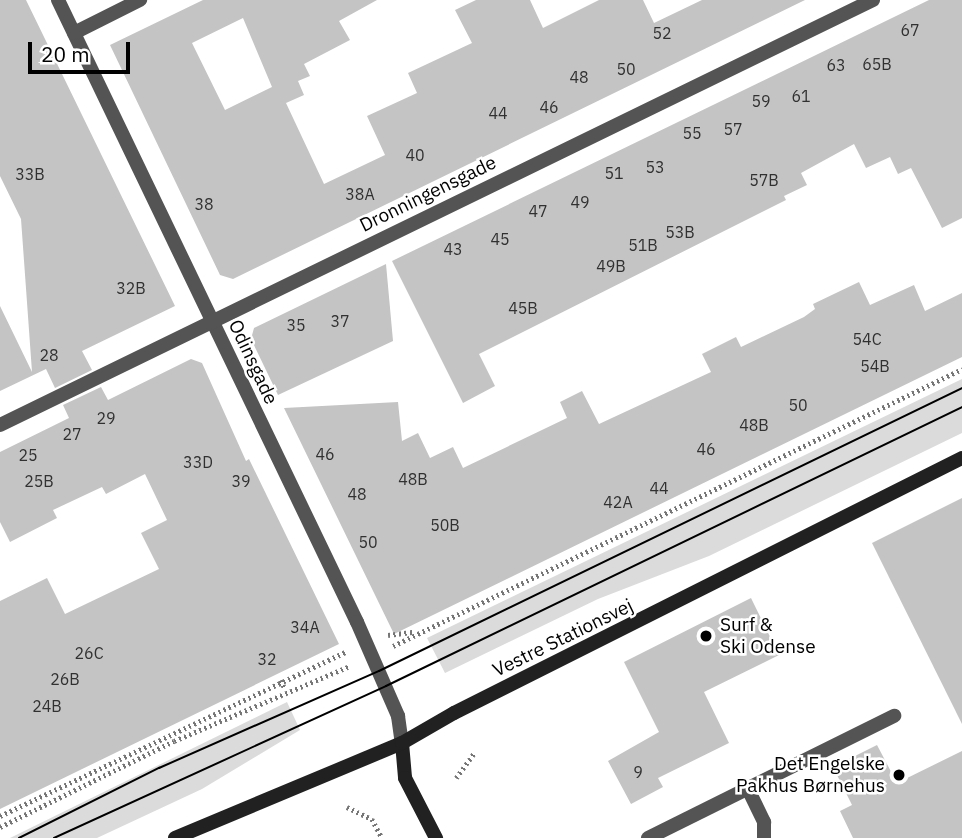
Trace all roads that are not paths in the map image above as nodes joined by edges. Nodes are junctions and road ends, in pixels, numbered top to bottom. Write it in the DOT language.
graph roads {
  1 [pos="58,0"];
  2 [pos="140,0"];
  3 [pos="873,0"];
  4 [pos="74,33"];
  5 [pos="212,319"];
  6 [pos="0,425"];
  7 [pos="962,458"];
  8 [pos="894,716"];
  9 [pos="402,743"];
  10 [pos="748,789"];
  11 [pos="174,838"];
  12 [pos="436,838"];
  13 [pos="648,838"];
  14 [pos="764,838"];
  1 -- 4 [label="street, Odinsgade"];
  2 -- 4 [label="street"];
  3 -- 5 [label="street, Dronningensgade"];
  4 -- 5 [label="street, Odinsgade"];
  5 -- 6 [label="street, Dronningensgade"];
  5 -- 9 [label="street, Odinsgade"];
  7 -- 9 [label="street, Vestre Stationsvej"];
  8 -- 10 [label="street"];
  9 -- 11 [label="street, Vestre Stationsvej"];
  9 -- 12 [label="street"];
  10 -- 13 [label="street"];
  10 -- 14 [label="street"];
}
